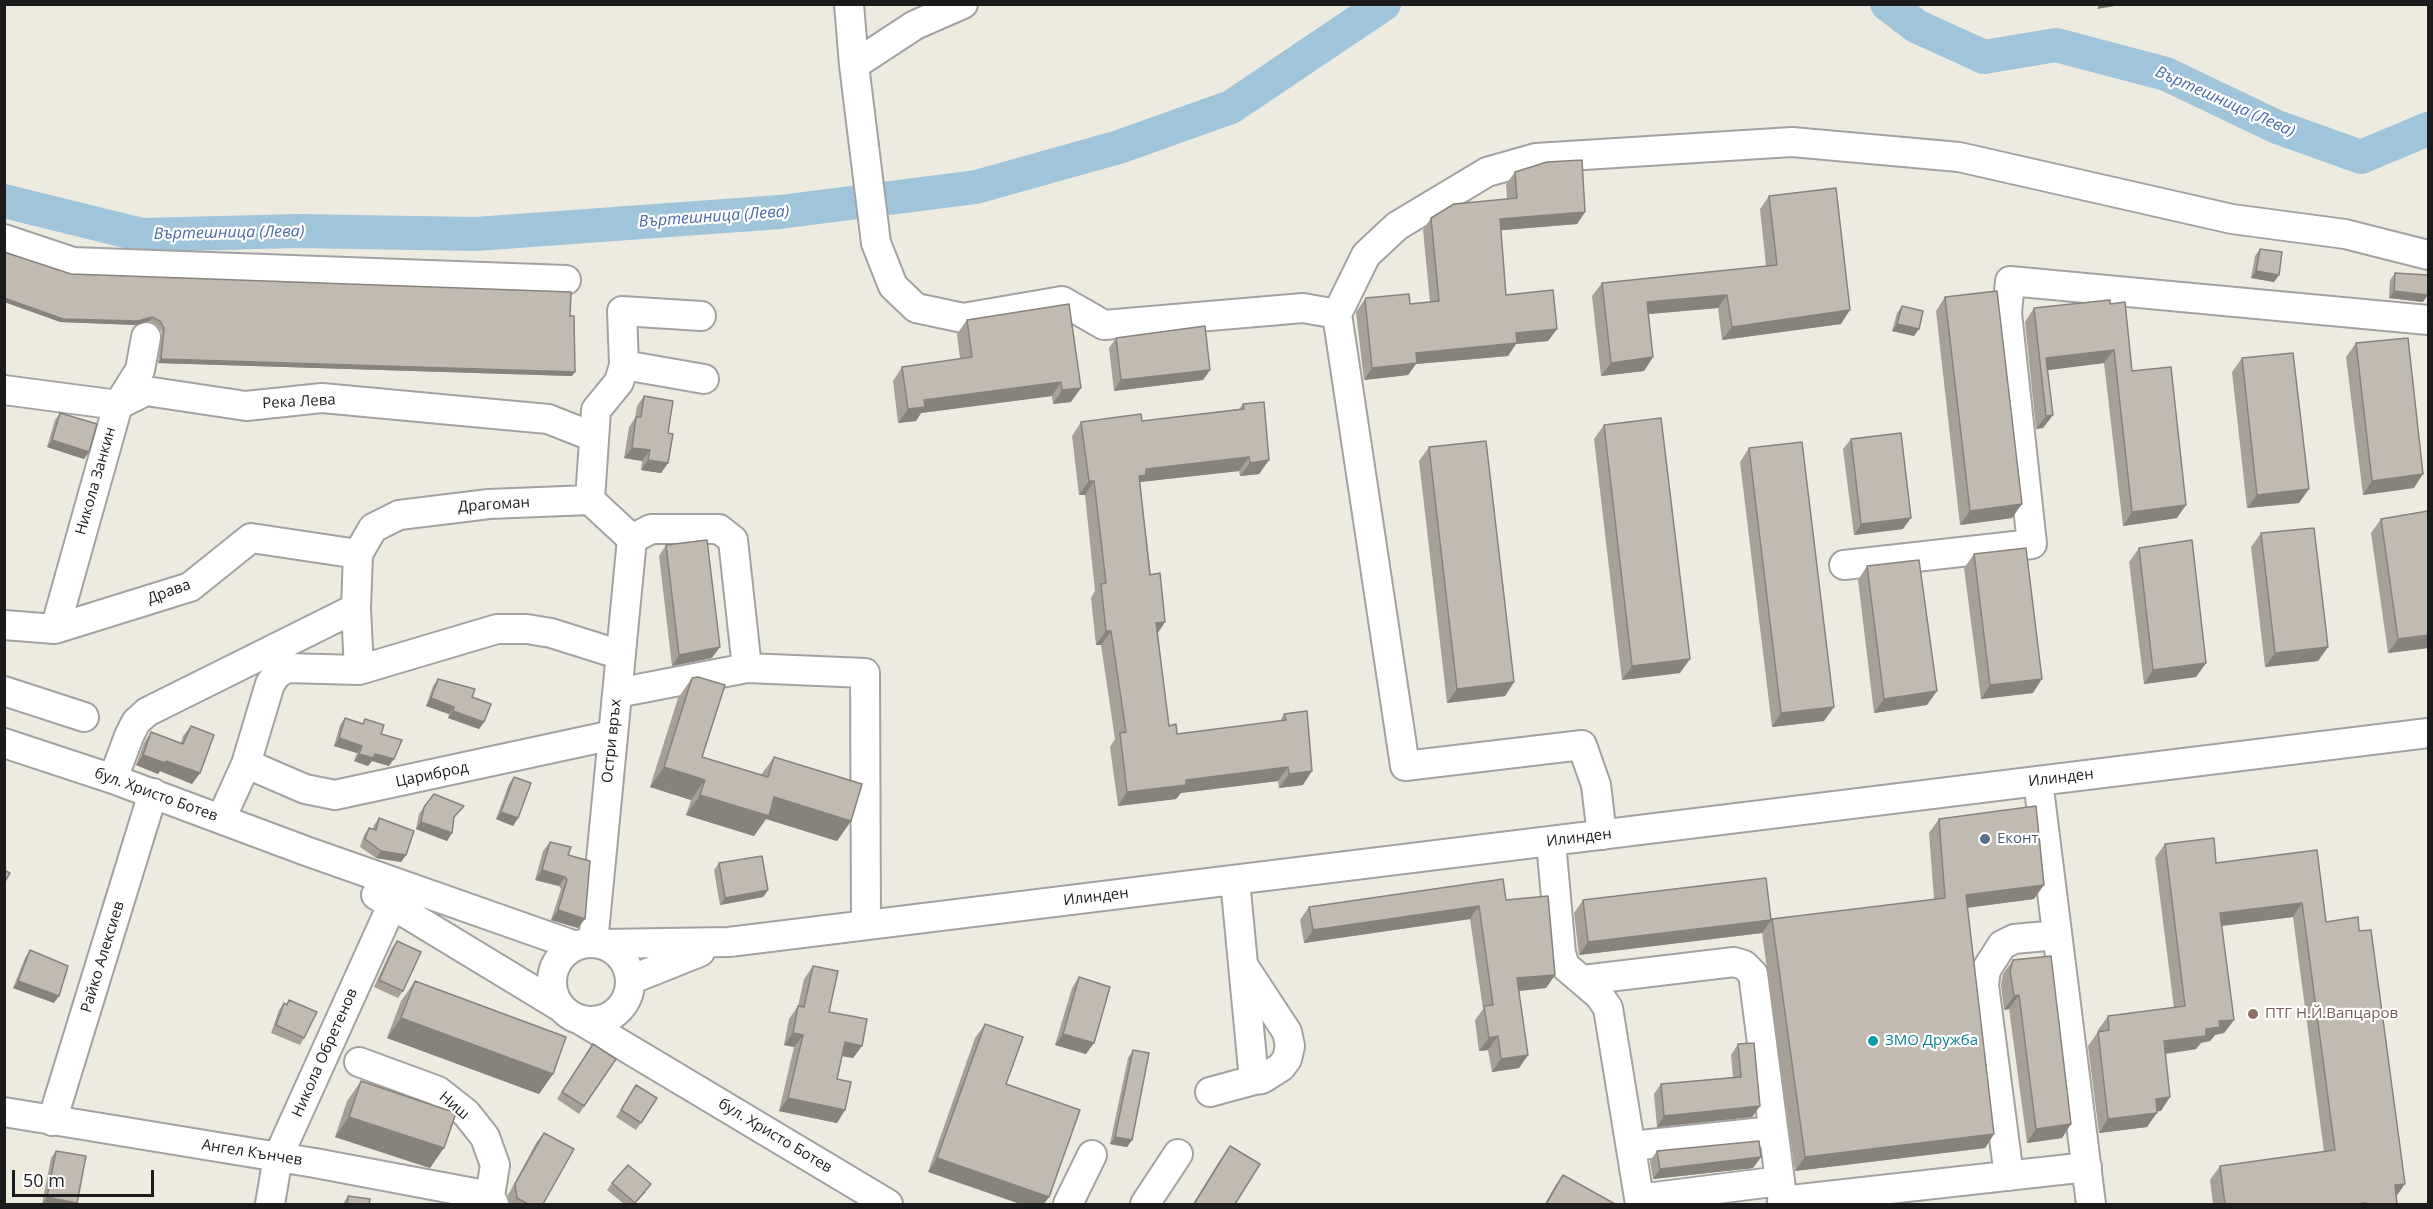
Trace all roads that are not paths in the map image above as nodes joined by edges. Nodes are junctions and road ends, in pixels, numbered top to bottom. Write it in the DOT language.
graph roads {
  1 [pos="849,4"];
  2 [pos="963,4"];
  3 [pos="854,65"];
  4 [pos="4,238"];
  5 [pos="2428,255"];
  6 [pos="566,280"];
  7 [pos="1337,314"];
  8 [pos="701,316"];
  9 [pos="2428,320"];
  10 [pos="146,337"];
  11 [pos="624,365"];
  12 [pos="704,379"];
  13 [pos="4,390"];
  14 [pos="118,405"];
  15 [pos="594,437"];
  16 [pos="590,500"];
  17 [pos="632,539"];
  18 [pos="358,554"];
  19 [pos="1844,565"];
  20 [pos="356,608"];
  21 [pos="4,625"];
  22 [pos="55,629"];
  23 [pos="621,655"];
  24 [pos="747,668"];
  25 [pos="359,670"];
  26 [pos="4,691"];
  27 [pos="617,693"];
  28 [pos="84,717"];
  29 [pos="2428,733"];
  30 [pos="613,735"];
  31 [pos="4,743"];
  32 [pos="254,767"];
  33 [pos="113,779"];
  34 [pos="2038,781"];
  35 [pos="153,794"];
  36 [pos="221,819"];
  37 [pos="1602,835"];
  38 [pos="1551,842"];
  39 [pos="306,851"];
  40 [pos="1235,880"];
  41 [pos="392,905"];
  42 [pos="866,925"];
  43 [pos="2057,935"];
  44 [pos="729,942"];
  45 [pos="590,945"];
  46 [pos="1243,965"];
  47 [pos="1583,980"];
  48 [pos="627,992"];
  49 [pos="571,1013"];
  50 [pos="359,1062"];
  51 [pos="662,1067"];
  52 [pos="1254,1080"];
  53 [pos="1210,1092"];
  54 [pos="4,1112"];
  55 [pos="52,1121"];
  56 [pos="1773,1131"];
  57 [pos="1630,1146"];
  58 [pos="1178,1154"];
  59 [pos="1092,1155"];
  60 [pos="278,1157"];
  61 [pos="2087,1167"];
  62 [pos="2009,1176"];
  63 [pos="1782,1195"];
  64 [pos="492,1200"];
  65 [pos="1640,1202"];
  66 [pos="270,1204"];
  67 [pos="884,1204"];
  68 [pos="1068,1204"];
  69 [pos="1145,1204"];
  70 [pos="2091,1204"];
  1 -- 3 [label="street"];
  2 -- 3 [label="street"];
  3 -- 7 [label="street"];
  4 -- 6 [label="street"];
  5 -- 7 [label="street"];
  7 -- 37 [label="street"];
  8 -- 11 [label="street"];
  9 -- 19 [label="street"];
  10 -- 14 [label="street, Никола Занкин"];
  11 -- 12 [label="street"];
  11 -- 15 [label="street"];
  13 -- 14 [label="street"];
  14 -- 15 [label="street, Река Лева"];
  14 -- 22 [label="street, Никола Занкин"];
  15 -- 16 [label="street"];
  16 -- 17 [label="street"];
  16 -- 18 [label="street, Драгоман"];
  17 -- 23 [label="street, Остри връх"];
  17 -- 24 [label="street"];
  18 -- 20 [label="street"];
  18 -- 22 [label="street, Драва"];
  20 -- 25 [label="street"];
  20 -- 33 [label="street"];
  21 -- 22 [label="street, Драва"];
  23 -- 25 [label="street"];
  23 -- 27 [label="street, Остри връх"];
  24 -- 27 [label="street"];
  24 -- 42 [label="street"];
  25 -- 36 [label="street"];
  26 -- 28 [label="street"];
  27 -- 30 [label="street, Остри връх"];
  29 -- 34 [label="street, Илинден"];
  30 -- 32 [label="street, Цариброд"];
  30 -- 45 [label="street, Остри връх"];
  31 -- 33 [label="street, бул. Христо Ботев"];
  33 -- 35 [label="street, бул. Христо Ботев"];
  34 -- 37 [label="street, Илинден"];
  34 -- 43 [label="street"];
  35 -- 36 [label="street, бул. Христо Ботев"];
  35 -- 55 [label="street, Райко Алексиев"];
  36 -- 39 [label="street, бул. Христо Ботев"];
  37 -- 38 [label="street, Илинден"];
  38 -- 40 [label="street, Илинден"];
  38 -- 47 [label="street"];
  39 -- 41 [label="street, бул. Христо Ботев"];
  39 -- 45 [label="street, бул. Христо Ботев"];
  40 -- 42 [label="street, Илинден"];
  40 -- 46 [label="street"];
  41 -- 49 [label="street, бул. Христо Ботев"];
  41 -- 60 [label="street, Никола Обретенов"];
  42 -- 44 [label="street, Илинден"];
  43 -- 61 [label="street"];
  43 -- 62 [label="street"];
  44 -- 45 [label="street, Илинден"];
  44 -- 48 [label="street, Илинден"];
  45 -- 48 [label="street"];
  45 -- 49 [label="street"];
  46 -- 52 [label="street"];
  46 -- 52 [label="street"];
  47 -- 56 [label="street"];
  47 -- 57 [label="street"];
  48 -- 49 [label="street"];
  48 -- 51 [label="street, бул. Христо Ботев"];
  49 -- 51 [label="street, бул. Христо Ботев"];
  50 -- 64 [label="street, Ниш"];
  51 -- 67 [label="street, бул. Христо Ботев"];
  52 -- 53 [label="street"];
  54 -- 55 [label="street, Ангел Кънчев"];
  55 -- 60 [label="street, Ангел Кънчев"];
  56 -- 57 [label="street"];
  56 -- 63 [label="street"];
  57 -- 65 [label="street"];
  58 -- 69 [label="street"];
  59 -- 68 [label="street"];
  60 -- 64 [label="street, Ангел Кънчев"];
  60 -- 66 [label="street, Никола Обретенов"];
  61 -- 62 [label="street"];
  61 -- 70 [label="street"];
  62 -- 63 [label="street"];
  63 -- 65 [label="street"];
}
